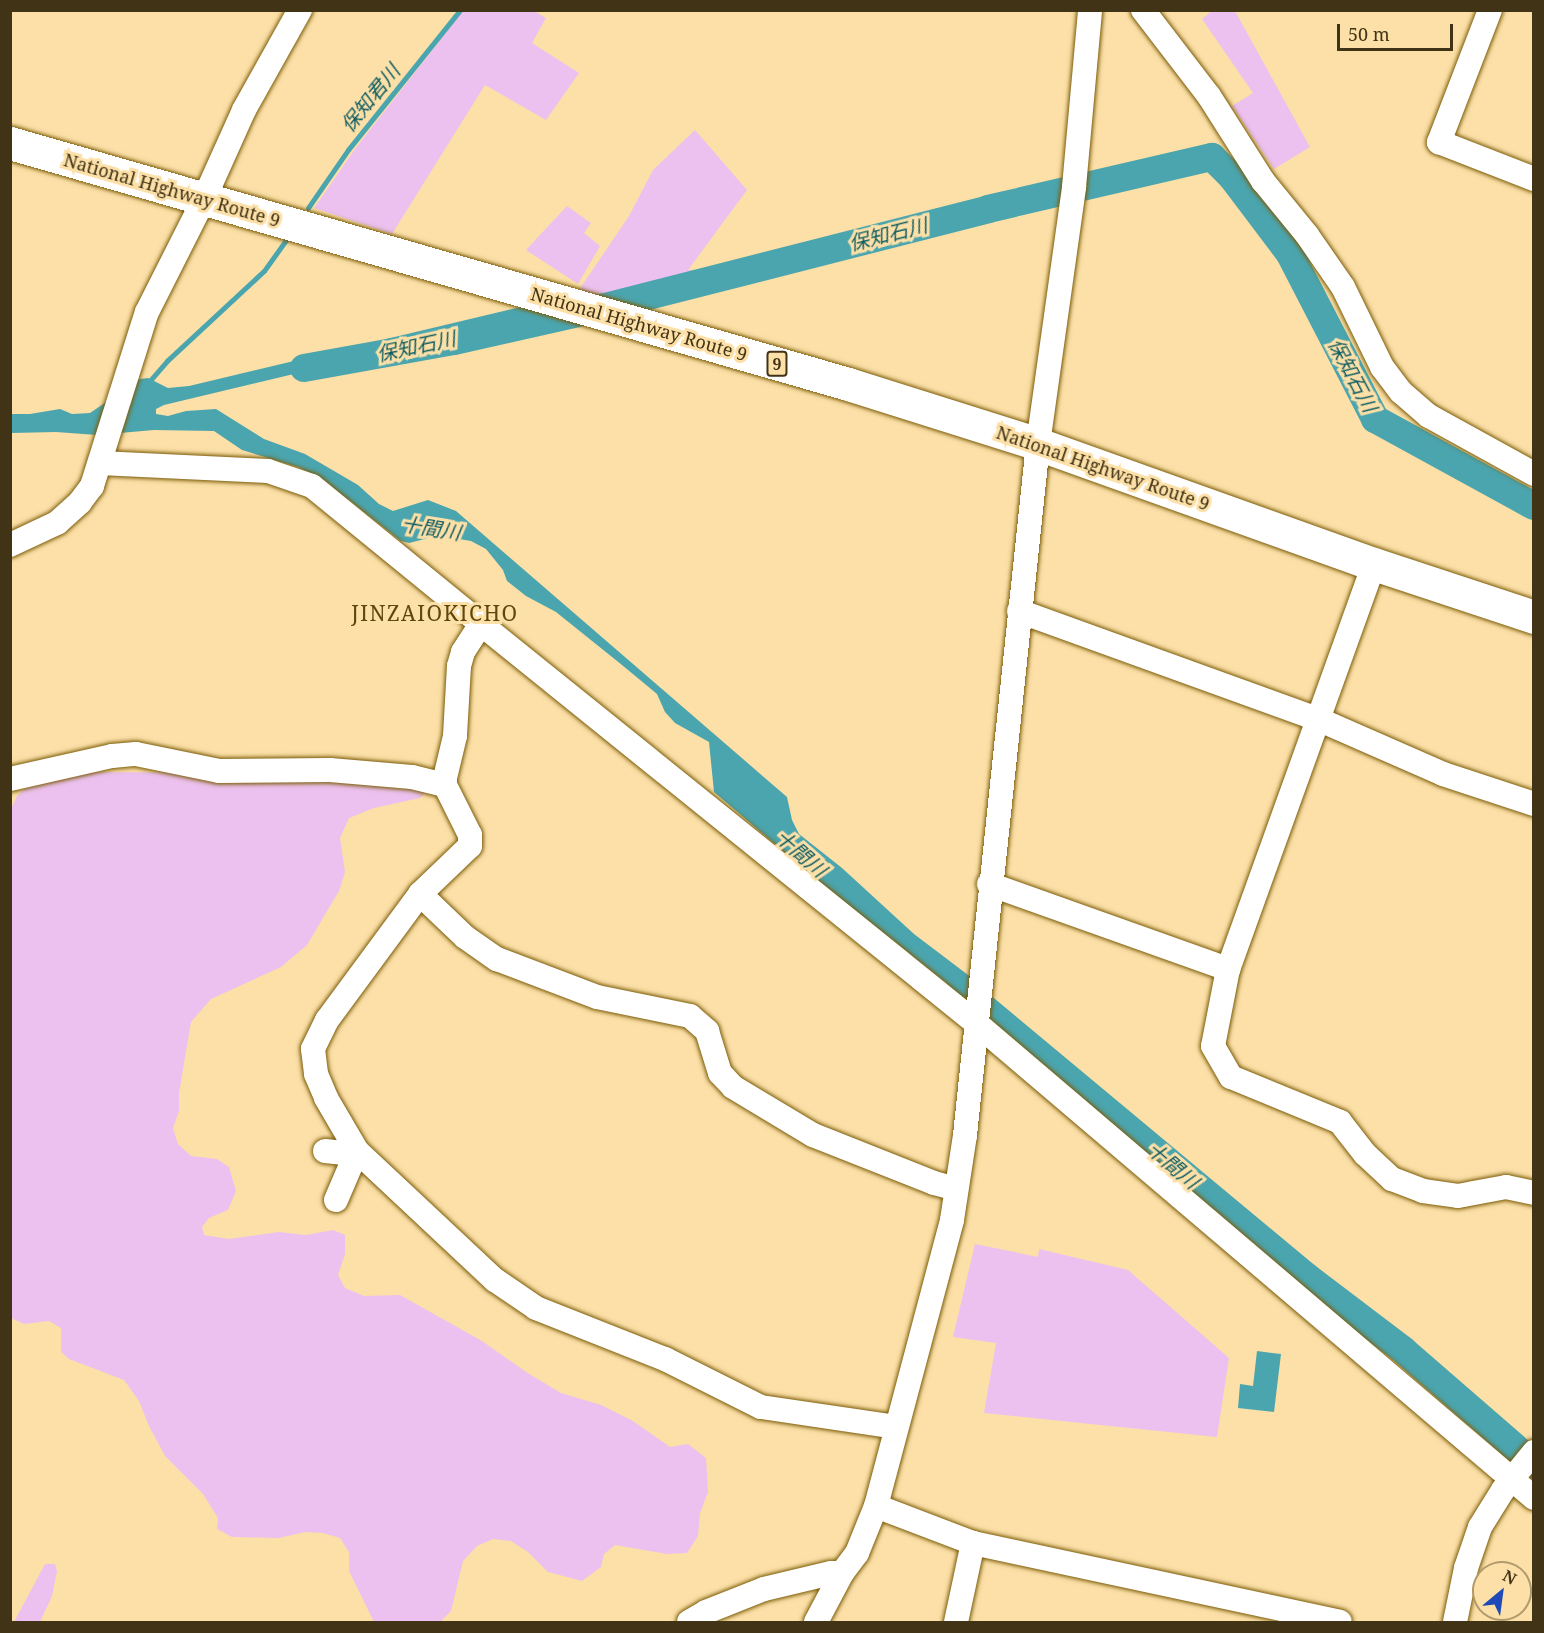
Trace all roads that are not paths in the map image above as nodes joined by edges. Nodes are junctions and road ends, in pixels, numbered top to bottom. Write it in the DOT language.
graph roads {
  1 [pos="300,10"];
  2 [pos="1090,10"];
  3 [pos="1143,10"];
  4 [pos="1490,10"];
  5 [pos="10,143"];
  6 [pos="1533,178"];
  7 [pos="204,199"];
  8 [pos="1038,444"];
  9 [pos="101,460"];
  10 [pos="1533,474"];
  11 [pos="10,545"];
  12 [pos="1374,564"];
  13 [pos="1019,611"];
  14 [pos="1533,616"];
  15 [pos="482,624"];
  16 [pos="1320,720"];
  17 [pos="10,779"];
  18 [pos="446,785"];
  19 [pos="1533,804"];
  20 [pos="989,884"];
  21 [pos="420,894"];
  22 [pos="1228,969"];
  23 [pos="976,1020"];
  24 [pos="325,1151"];
  25 [pos="356,1152"];
  26 [pos="956,1189"];
  27 [pos="1533,1193"];
  28 [pos="336,1200"];
  29 [pos="896,1427"];
  30 [pos="1533,1452"];
  31 [pos="1512,1477"];
  32 [pos="1533,1498"];
  33 [pos="876,1506"];
  34 [pos="973,1543"];
  35 [pos="842,1573"];
  36 [pos="689,1623"];
  37 [pos="816,1623"];
  38 [pos="956,1623"];
  39 [pos="1340,1623"];
  40 [pos="1455,1623"];
  1 -- 7 [label="street"];
  2 -- 8 [label="street"];
  3 -- 10 [label="street"];
  4 -- 6 [label="street"];
  5 -- 7 [label="highway, National Highway Route 9 / 9"];
  7 -- 8 [label="highway, National Highway Route 9 / 9"];
  7 -- 9 [label="street"];
  8 -- 12 [label="highway, National Highway Route 9 / 9"];
  8 -- 13 [label="street"];
  9 -- 11 [label="street"];
  9 -- 15 [label="street"];
  12 -- 14 [label="highway, National Highway Route 9 / 9"];
  12 -- 16 [label="street"];
  13 -- 16 [label="street"];
  13 -- 20 [label="street"];
  15 -- 18 [label="street"];
  15 -- 23 [label="street"];
  16 -- 19 [label="street"];
  16 -- 22 [label="street"];
  17 -- 18 [label="street"];
  18 -- 21 [label="street"];
  20 -- 22 [label="street"];
  20 -- 23 [label="street"];
  21 -- 25 [label="street"];
  21 -- 26 [label="street"];
  22 -- 27 [label="street"];
  23 -- 26 [label="street"];
  23 -- 31 [label="street"];
  24 -- 25 [label="street"];
  25 -- 28 [label="street"];
  25 -- 29 [label="street"];
  26 -- 29 [label="street"];
  29 -- 33 [label="street"];
  30 -- 31 [label="street"];
  31 -- 32 [label="street"];
  31 -- 40 [label="street"];
  33 -- 34 [label="street"];
  33 -- 35 [label="street"];
  34 -- 38 [label="street"];
  34 -- 39 [label="street"];
  35 -- 36 [label="street"];
  35 -- 37 [label="street"];
}
